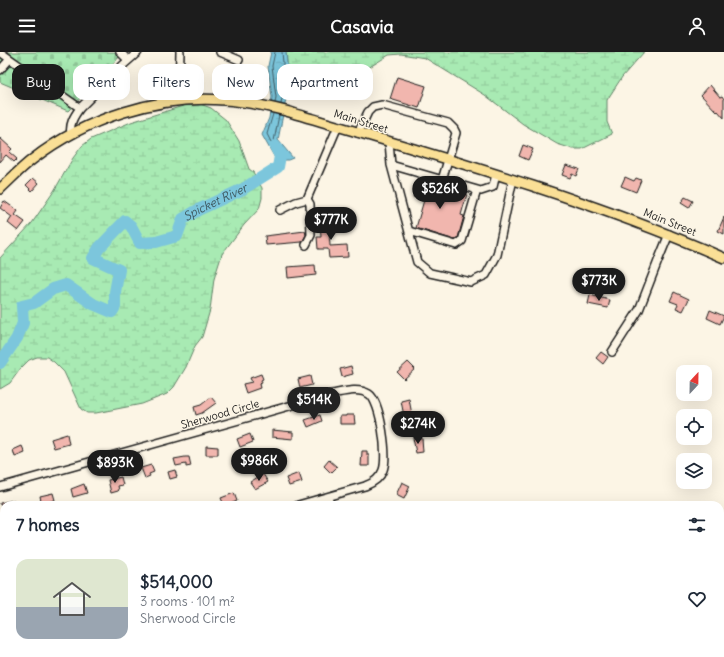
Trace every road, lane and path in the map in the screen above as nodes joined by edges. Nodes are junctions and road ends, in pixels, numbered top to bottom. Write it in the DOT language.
graph roads {
  1 [pos="0,52"];
  2 [pos="120,52"];
  3 [pos="138,52"];
  4 [pos="180,52"];
  5 [pos="220,52"];
  6 [pos="10,60"];
  7 [pos="128,60"];
  8 [pos="239,60"];
  9 [pos="180,64"];
  10 [pos="0,70"];
  11 [pos="180,100"];
  12 [pos="204,100"];
  13 [pos="80,108"];
  14 [pos="338,126"];
  15 [pos="358,133"];
  16 [pos="71,134"];
  17 [pos="389,142"];
  18 [pos="448,160"];
  19 [pos="391,165"];
  20 [pos="496,174"];
  21 [pos="513,179"];
  22 [pos="442,180"];
  23 [pos="0,190"];
  24 [pos="477,190"];
  25 [pos="307,199"];
  26 [pos="280,210"];
  27 [pos="409,231"];
  28 [pos="669,234"];
  29 [pos="306,245"];
  30 [pos="724,258"];
  31 [pos="612,352"];
  32 [pos="0,487"];
  33 [pos="328,497"];
  34 [pos="313,501"];
  35 [pos="329,501"];
  1 -- 6 [label="street"];
  2 -- 7 [label="street"];
  3 -- 7 [label="street"];
  4 -- 9 [label="street"];
  5 -- 8 [label="street"];
  6 -- 10 [label="street"];
  6 -- 13 [label="street"];
  7 -- 13 [label="street"];
  11 -- 16 [label="main road, Main Street"];
  12 -- 14 [label="main road, Main Street"];
  13 -- 16 [label="street"];
  14 -- 15 [label="main road, Main Street"];
  14 -- 25 [label="street"];
  15 -- 17 [label="main road, Main Street"];
  15 -- 18 [label="street"];
  16 -- 23 [label="main road, Main Street"];
  17 -- 18 [label="main road, Main Street"];
  17 -- 19 [label="street"];
  18 -- 20 [label="main road, Main Street"];
  18 -- 22 [label="street"];
  19 -- 22 [label="street"];
  19 -- 27 [label="street"];
  20 -- 21 [label="main road, Main Street"];
  20 -- 24 [label="street"];
  21 -- 27 [label="street"];
  21 -- 28 [label="main road, Main Street"];
  22 -- 24 [label="street"];
  24 -- 27 [label="street"];
  25 -- 26 [label="street"];
  25 -- 29 [label="street"];
  28 -- 30 [label="main road, Main Street"];
  28 -- 31 [label="street"];
  32 -- 33 [label="street, Sherwood Circle"];
  33 -- 34 [label="street, Sherwood Circle"];
  33 -- 35 [label="street"];
}
